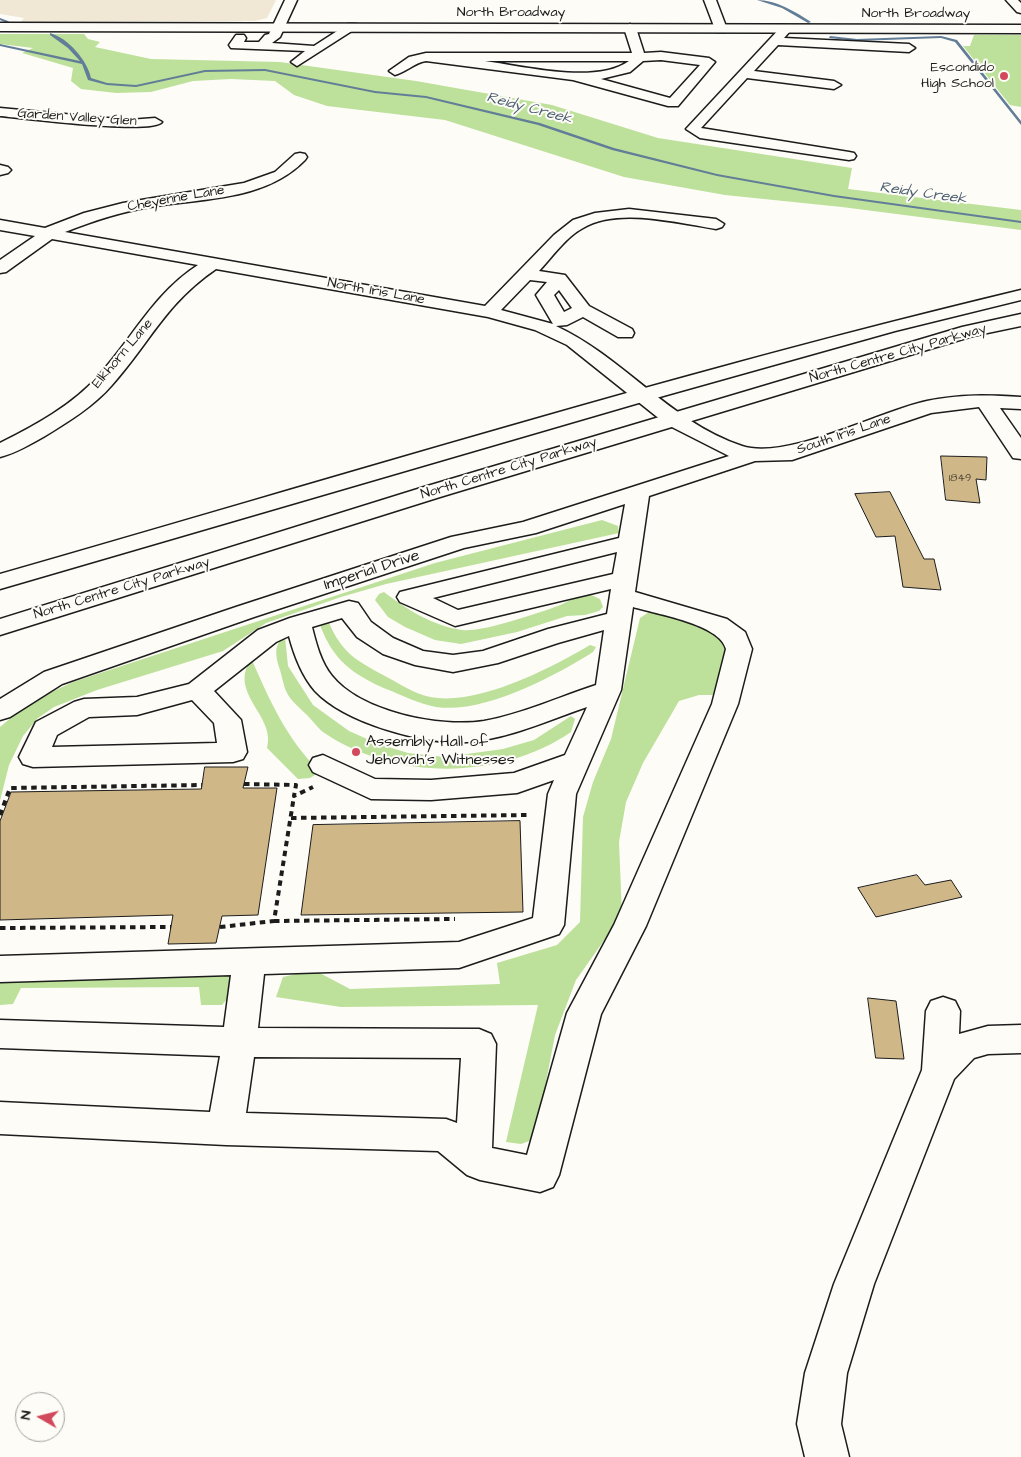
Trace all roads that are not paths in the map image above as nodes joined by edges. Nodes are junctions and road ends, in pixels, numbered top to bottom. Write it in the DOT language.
graph roads {
  1 [pos="291,0"];
  2 [pos="710,0"];
  3 [pos="1012,0"];
  4 [pos="1021,10"];
  5 [pos="0,27"];
  6 [pos="352,27"];
  7 [pos="630,28"];
  8 [pos="721,29"];
  9 [pos="786,29"];
  10 [pos="1021,29"];
  11 [pos="274,37"];
  12 [pos="240,38"];
  13 [pos="775,41"];
  14 [pos="310,48"];
  15 [pos="909,48"];
  16 [pos="426,57"];
  17 [pos="639,57"];
  18 [pos="298,62"];
  19 [pos="395,71"];
  20 [pos="744,74"];
  21 [pos="574,76"];
  22 [pos="834,85"];
  23 [pos="0,112"];
  24 [pos="155,122"];
  25 [pos="849,156"];
  26 [pos="300,157"];
  27 [pos="716,224"];
  28 [pos="0,225"];
  29 [pos="48,233"];
  30 [pos="213,263"];
  31 [pos="0,268"];
  32 [pos="526,274"];
  33 [pos="559,280"];
  34 [pos="1021,295"];
  35 [pos="583,310"];
  36 [pos="489,312"];
  37 [pos="1021,320"];
  38 [pos="560,321"];
  39 [pos="542,326"];
  40 [pos="625,333"];
  41 [pos="642,396"];
  42 [pos="987,401"];
  43 [pos="1021,403"];
  44 [pos="673,420"];
  45 [pos="0,451"];
  46 [pos="1021,453"];
  47 [pos="753,455"];
  48 [pos="638,492"];
  49 [pos="630,542"];
  50 [pos="0,582"];
  51 [pos="622,598"];
  52 [pos="299,623"];
  53 [pos="0,627"];
  54 [pos="198,690"];
  55 [pos="608,690"];
  56 [pos="0,711"];
  57 [pos="576,762"];
  58 [pos="332,769"];
  59 [pos="248,961"];
  60 [pos="0,969"];
  61 [pos="943,1011"];
  62 [pos="0,1034"];
  63 [pos="1021,1039"];
  64 [pos="240,1042"];
  65 [pos="940,1070"];
  66 [pos="0,1118"];
  67 [pos="226,1129"];
  68 [pos="472,1157"];
  69 [pos="827,1457"];
  1 -- 11 [label="main road"];
  2 -- 8 [label="main road"];
  3 -- 4 [label="main road"];
  5 -- 11 [label="main road, North Broadway"];
  6 -- 7 [label="main road, North Broadway"];
  6 -- 11 [label="main road, North Broadway"];
  6 -- 18 [label="main road"];
  7 -- 8 [label="main road, North Broadway"];
  7 -- 17 [label="main road"];
  8 -- 9 [label="main road, North Broadway"];
  9 -- 10 [label="main road, North Broadway"];
  9 -- 13 [label="main road"];
  11 -- 12 [label="main road"];
  11 -- 14 [label="main road"];
  13 -- 15 [label="main road"];
  13 -- 20 [label="main road"];
  16 -- 17 [label="main road"];
  16 -- 19 [label="main road"];
  16 -- 21 [label="main road"];
  17 -- 21 [label="main road"];
  17 -- 21 [label="main road"];
  20 -- 22 [label="main road"];
  20 -- 25 [label="main road"];
  23 -- 24 [label="main road, Garden Valley Glen"];
  26 -- 29 [label="main road, Cheyenne Lane"];
  27 -- 32 [label="main road"];
  28 -- 29 [label="main road, North Iris Lane"];
  29 -- 30 [label="main road, North Iris Lane"];
  29 -- 31 [label="main road, Cheyenne Lane"];
  30 -- 36 [label="main road, North Iris Lane"];
  30 -- 45 [label="main road, Elkhorn Lane"];
  32 -- 33 [label="main road"];
  32 -- 36 [label="main road"];
  33 -- 35 [label="main road"];
  33 -- 38 [label="main road"];
  34 -- 41 [label="main road, North Centre City Parkway"];
  35 -- 38 [label="main road"];
  35 -- 40 [label="main road"];
  36 -- 39 [label="main road, North Iris Lane"];
  37 -- 44 [label="main road, North Centre City Parkway"];
  38 -- 39 [label="main road"];
  39 -- 41 [label="main road, North Iris Lane"];
  41 -- 44 [label="main road, North Iris Lane"];
  41 -- 50 [label="main road, North Centre City Parkway"];
  42 -- 43 [label="main road, South Iris Lane"];
  42 -- 46 [label="main road"];
  42 -- 47 [label="main road, South Iris Lane"];
  44 -- 47 [label="main road, South Iris Lane"];
  44 -- 53 [label="main road, North Centre City Parkway"];
  47 -- 48 [label="main road, Imperial Drive"];
  48 -- 49 [label="main road"];
  48 -- 56 [label="main road, Imperial Drive"];
  49 -- 51 [label="main road"];
  49 -- 51 [label="main road"];
  51 -- 52 [label="main road"];
  51 -- 55 [label="main road"];
  51 -- 68 [label="main road"];
  52 -- 54 [label="main road"];
  52 -- 55 [label="main road"];
  54 -- 54 [label="main road"];
  55 -- 57 [label="main road"];
  57 -- 58 [label="main road"];
  57 -- 59 [label="main road"];
  59 -- 60 [label="main road"];
  59 -- 64 [label="main road"];
  61 -- 65 [label="main road"];
  62 -- 64 [label="main road"];
  63 -- 65 [label="main road"];
  64 -- 67 [label="main road"];
  64 -- 68 [label="main road"];
  65 -- 69 [label="main road"];
  66 -- 67 [label="main road"];
  67 -- 68 [label="main road"];
}
